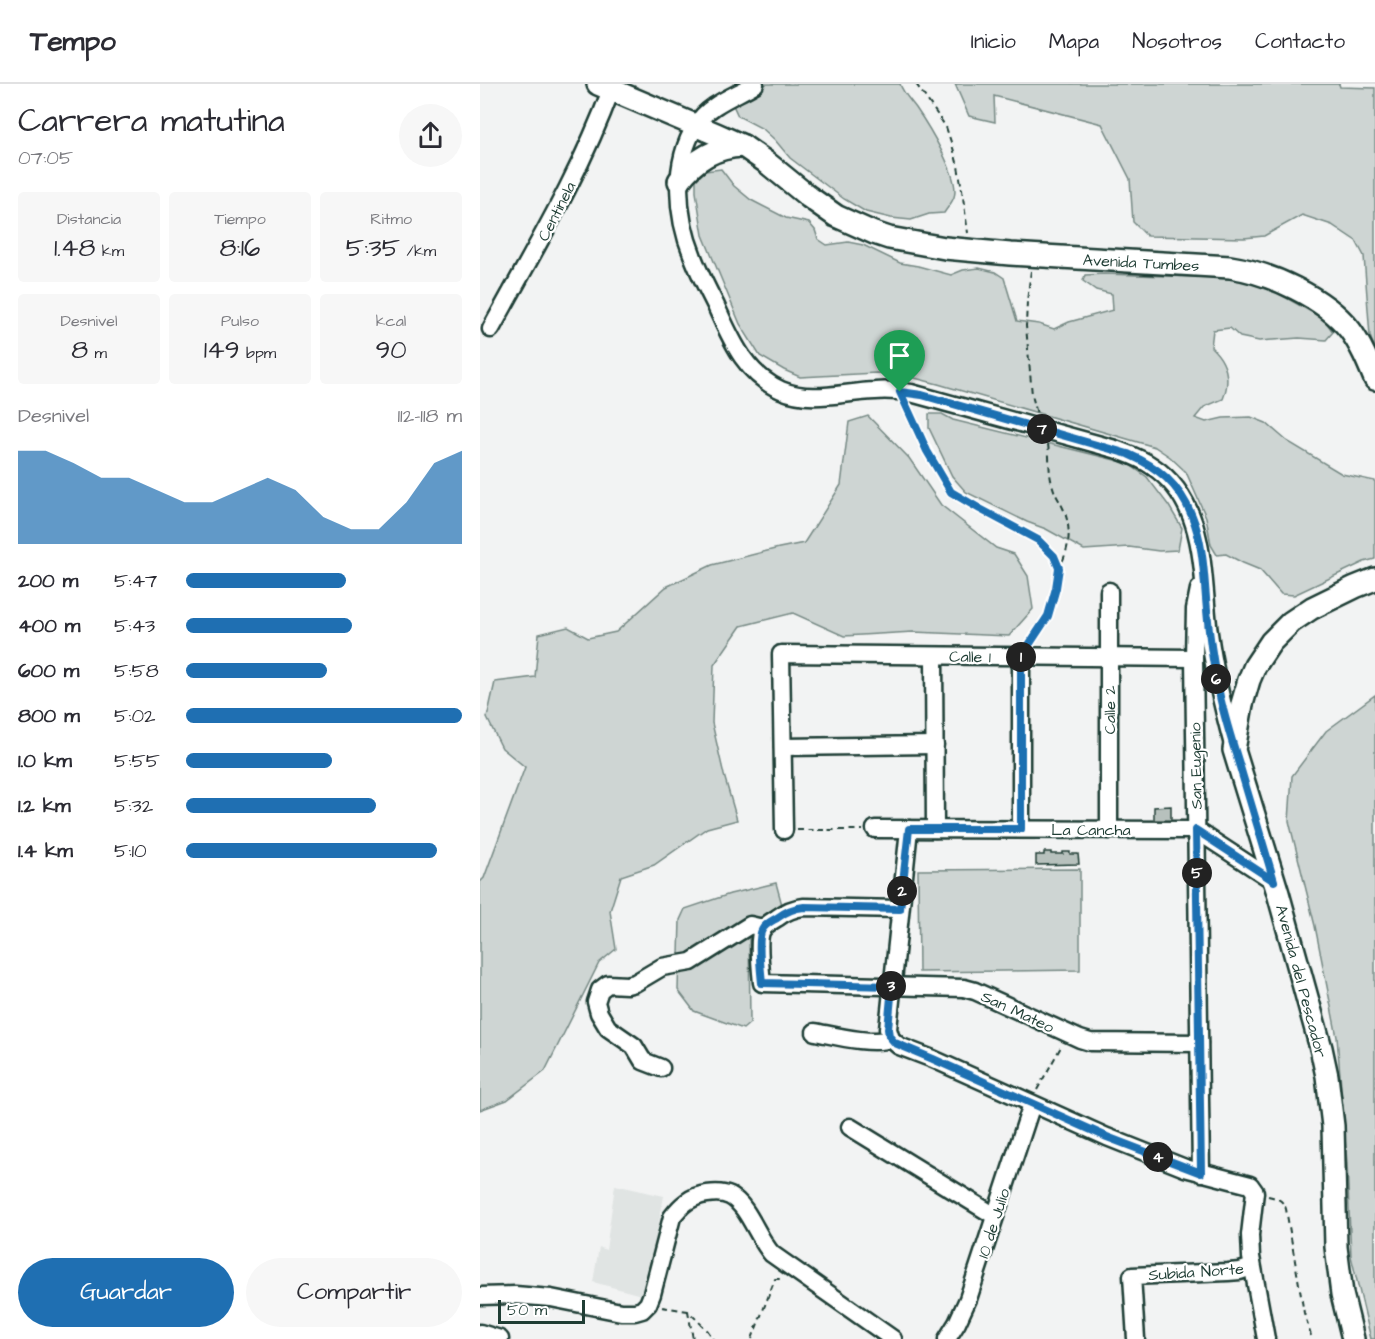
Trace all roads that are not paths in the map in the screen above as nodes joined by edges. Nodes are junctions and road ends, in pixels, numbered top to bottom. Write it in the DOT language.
graph roads {
  1 [pos="755,84"];
  2 [pos="612,86"];
  3 [pos="699,121"];
  4 [pos="742,146"];
  5 [pos="679,181"];
  6 [pos="862,227"];
  7 [pos="491,329"];
  8 [pos="1375,379"];
  9 [pos="1204,577"];
  10 [pos="1375,579"];
  11 [pos="1108,591"];
  12 [pos="934,656"];
  13 [pos="1021,657"];
  14 [pos="1109,658"];
  15 [pos="1194,658"];
  16 [pos="935,745"];
  17 [pos="783,747"];
  18 [pos="1234,750"];
  19 [pos="875,829"];
  20 [pos="909,829"];
  21 [pos="935,829"];
  22 [pos="1021,829"];
  23 [pos="784,830"];
  24 [pos="1110,830"];
  25 [pos="1196,830"];
  26 [pos="1274,881"];
  27 [pos="900,909"];
  28 [pos="763,928"];
  29 [pos="892,986"];
  30 [pos="815,1032"];
  31 [pos="891,1040"];
  32 [pos="1199,1043"];
  33 [pos="661,1068"];
  34 [pos="1032,1104"];
  35 [pos="850,1127"];
  36 [pos="1201,1173"];
  37 [pos="995,1216"];
  38 [pos="1252,1267"];
  39 [pos="480,1296"];
  40 [pos="480,1333"];
  41 [pos="500,1339"];
  42 [pos="893,1339"];
  43 [pos="947,1339"];
  44 [pos="1136,1339"];
  45 [pos="1266,1339"];
  46 [pos="1353,1339"];
  1 -- 3 [label="street"];
  2 -- 3 [label="main road, Avenida Tumbes"];
  2 -- 7 [label="street, Centinela"];
  3 -- 4 [label="main road, Avenida Tumbes"];
  3 -- 5 [label="street, Avenida del Pescador"];
  3 -- 6 [label="main road, Avenida Tumbes"];
  4 -- 5 [label="main road"];
  4 -- 6 [label="main road, Avenida Tumbes"];
  5 -- 9 [label="street, Avenida del Pescador"];
  6 -- 8 [label="main road, Avenida Tumbes"];
  9 -- 15 [label="street, San Eugenio"];
  9 -- 18 [label="street, Avenida del Pescador"];
  10 -- 18 [label="main road"];
  11 -- 14 [label="street, Calle 2"];
  12 -- 13 [label="street, Calle 1"];
  12 -- 16 [label="street"];
  12 -- 17 [label="street, Calle 1"];
  13 -- 14 [label="street, Calle 1"];
  13 -- 22 [label="street"];
  14 -- 15 [label="street, Calle 1"];
  14 -- 24 [label="street, Calle 2"];
  15 -- 25 [label="street, San Eugenio"];
  16 -- 17 [label="street"];
  16 -- 21 [label="street"];
  17 -- 23 [label="street"];
  18 -- 26 [label="main road, Avenida del Pescador"];
  19 -- 20 [label="street, La Cancha"];
  20 -- 21 [label="street, La Cancha"];
  20 -- 27 [label="street"];
  21 -- 22 [label="street, La Cancha"];
  22 -- 24 [label="street, La Cancha"];
  24 -- 25 [label="street, La Cancha"];
  25 -- 26 [label="street"];
  25 -- 32 [label="street, San Eugenio"];
  26 -- 46 [label="main road, Avenida del Pescador"];
  27 -- 28 [label="street"];
  27 -- 29 [label="street"];
  28 -- 29 [label="street, San Mateo"];
  28 -- 33 [label="street"];
  29 -- 31 [label="street"];
  29 -- 32 [label="street, San Mateo"];
  30 -- 31 [label="street"];
  31 -- 34 [label="street"];
  32 -- 36 [label="street, San Eugenio"];
  34 -- 36 [label="street"];
  34 -- 37 [label="street, 10 de Julio"];
  35 -- 37 [label="street"];
  36 -- 38 [label="street"];
  37 -- 43 [label="street, 10 de Julio"];
  38 -- 44 [label="street, Subida Norte"];
  38 -- 45 [label="street"];
  39 -- 42 [label="street"];
  40 -- 41 [label="street"];
}
